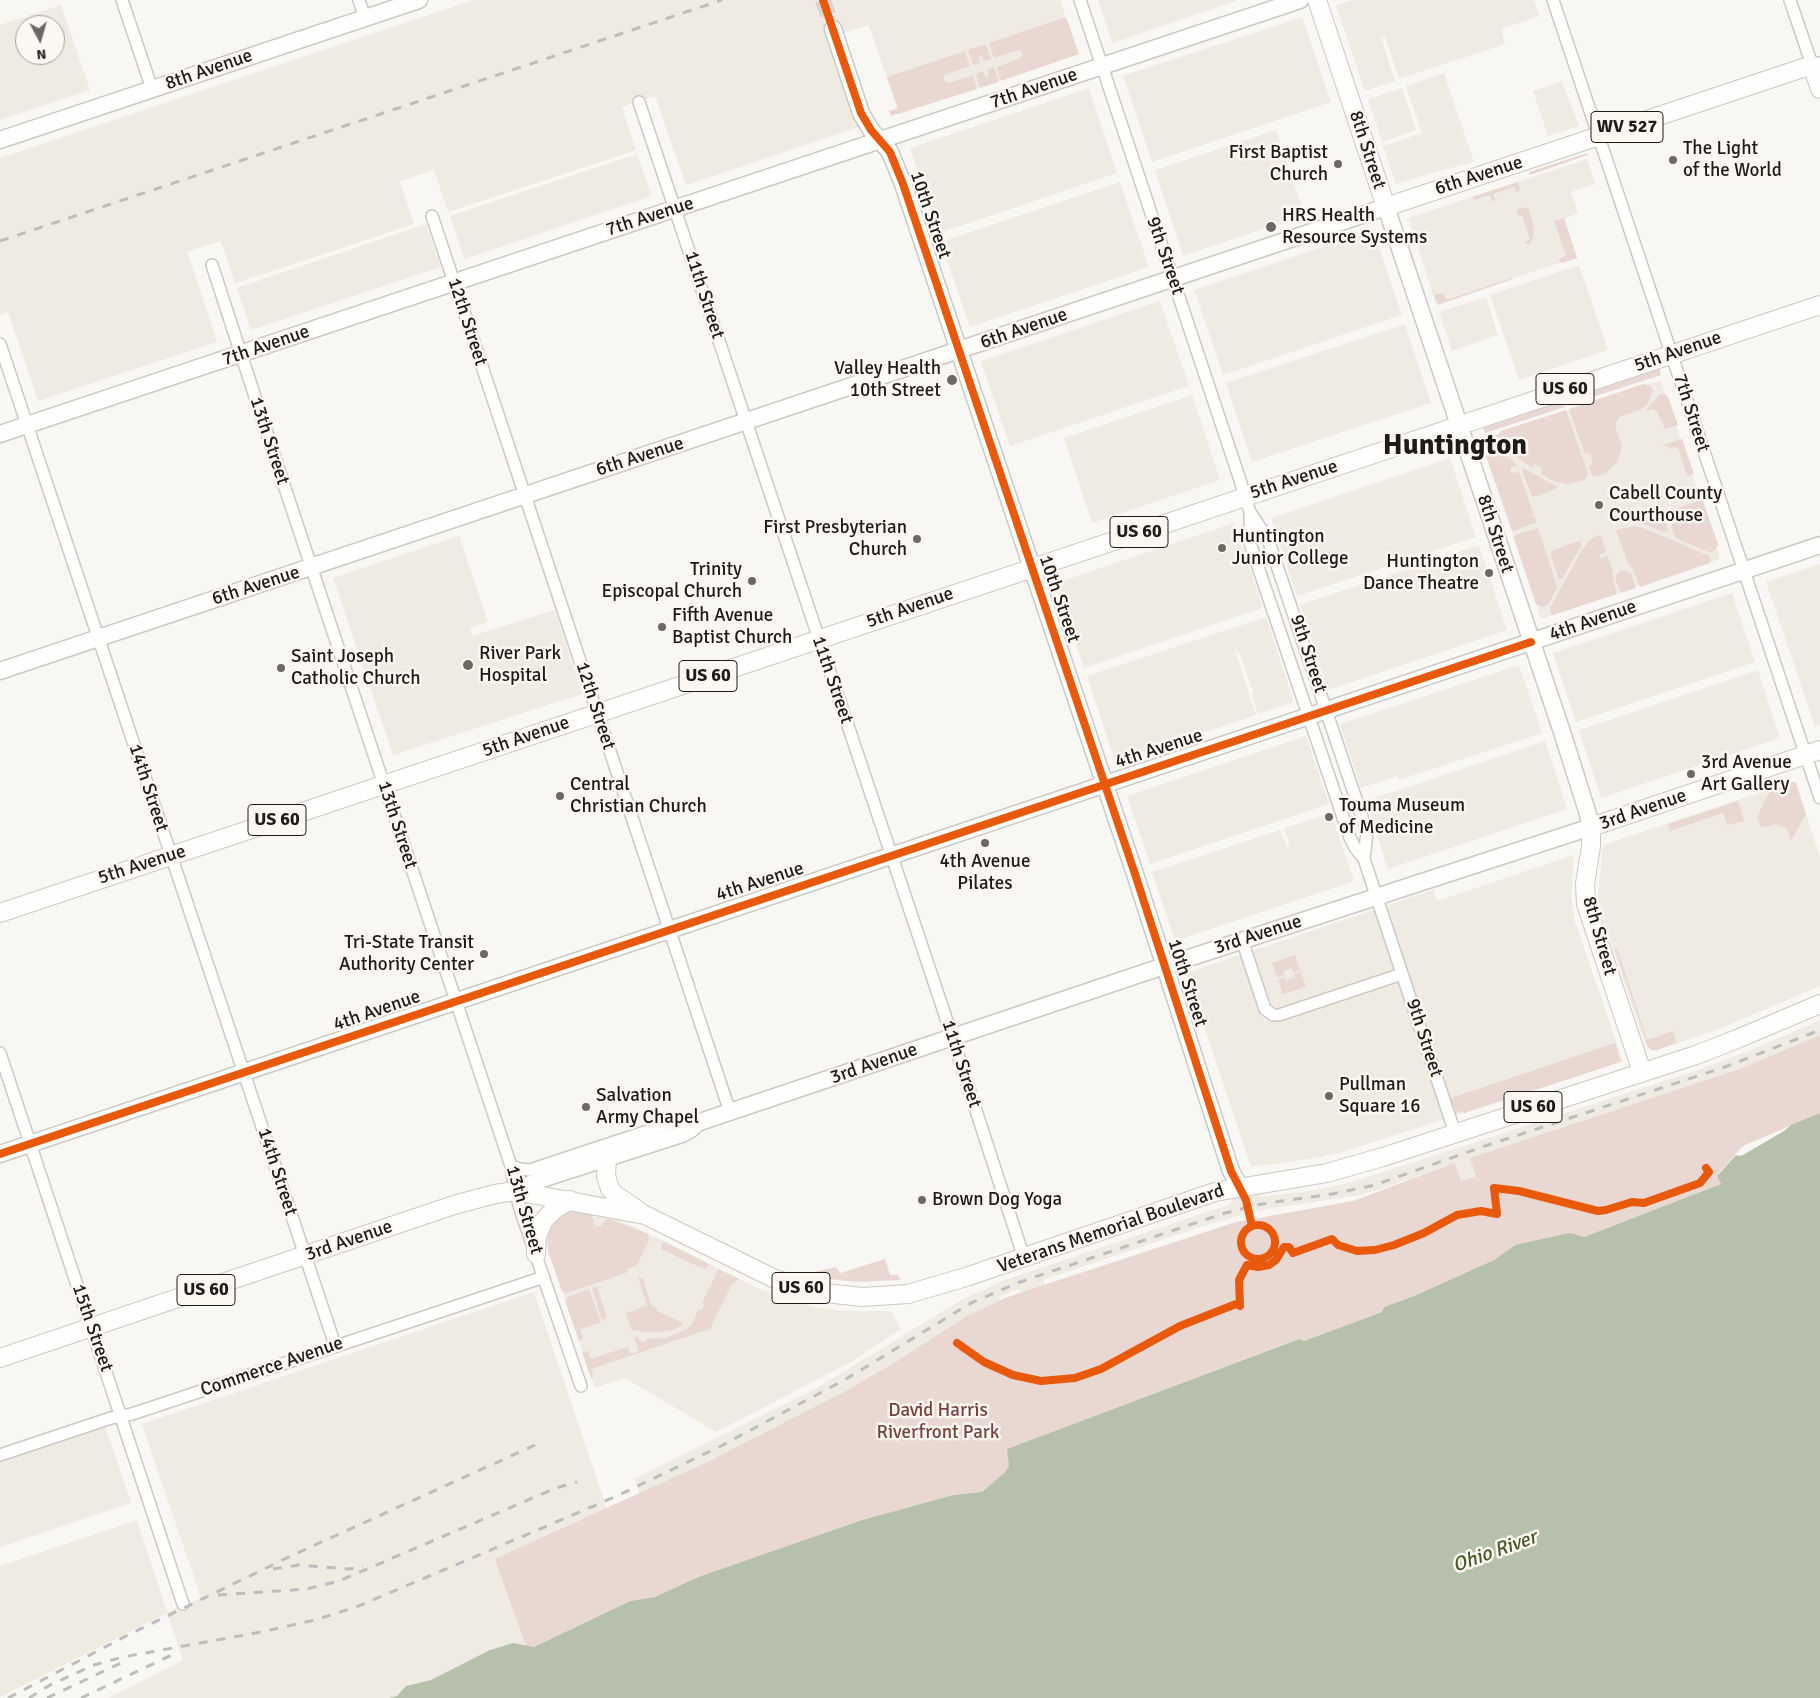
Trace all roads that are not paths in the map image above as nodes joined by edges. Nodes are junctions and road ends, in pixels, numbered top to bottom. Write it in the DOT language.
graph roads {
  1 [pos="122,0"];
  2 [pos="359,0"];
  3 [pos="419,0"];
  4 [pos="1080,0"];
  5 [pos="1300,0"];
  6 [pos="1317,0"];
  7 [pos="1553,0"];
  8 [pos="1790,0"];
  9 [pos="365,18"];
  10 [pos="833,29"];
  11 [pos="1816,64"];
  12 [pos="1102,66"];
  13 [pos="1820,89"];
  14 [pos="152,90"];
  15 [pos="639,102"];
  16 [pos="1599,137"];
  17 [pos="0,140"];
  18 [pos="881,141"];
  19 [pos="675,208"];
  20 [pos="1386,208"];
  21 [pos="432,216"];
  22 [pos="212,265"];
  23 [pos="1173,279"];
  24 [pos="454,282"];
  25 [pos="1820,304"];
  26 [pos="0,344"];
  27 [pos="960,351"];
  28 [pos="241,354"];
  29 [pos="1671,354"];
  30 [pos="746,422"];
  31 [pos="28,425"];
  32 [pos="1459,425"];
  33 [pos="0,434"];
  34 [pos="525,496"];
  35 [pos="1247,504"];
  36 [pos="1820,545"];
  37 [pos="312,567"];
  38 [pos="1031,567"];
  39 [pos="1744,570"];
  40 [pos="98,638"];
  41 [pos="818,639"];
  42 [pos="1532,642"];
  43 [pos="0,671"];
  44 [pos="1326,711"];
  45 [pos="597,713"];
  46 [pos="1310,716"];
  47 [pos="1813,752"];
  48 [pos="1104,784"];
  49 [pos="384,785"];
  50 [pos="1820,798"];
  51 [pos="1591,827"];
  52 [pos="171,856"];
  53 [pos="891,856"];
  54 [pos="1364,859"];
  55 [pos="1377,896"];
  56 [pos="0,913"];
  57 [pos="670,930"];
  58 [pos="1242,940"];
  59 [pos="1164,966"];
  60 [pos="1402,974"];
  61 [pos="456,1002"];
  62 [pos="1820,1004"];
  63 [pos="952,1037"];
  64 [pos="0,1053"];
  65 [pos="1642,1072"];
  66 [pos="244,1073"];
  67 [pos="730,1112"];
  68 [pos="696,1122"];
  69 [pos="1455,1133"];
  70 [pos="30,1144"];
  71 [pos="0,1154"];
  72 [pos="607,1159"];
  73 [pos="511,1166"];
  74 [pos="1239,1186"];
  75 [pos="515,1191"];
  76 [pos="570,1200"];
  77 [pos="645,1215"];
  78 [pos="536,1254"];
  79 [pos="305,1256"];
  80 [pos="1024,1258"];
  81 [pos="544,1277"];
  82 [pos="92,1328"];
  83 [pos="335,1345"];
  84 [pos="0,1358"];
  85 [pos="581,1386"];
  86 [pos="122,1416"];
  87 [pos="0,1455"];
  88 [pos="183,1604"];
  1 -- 14 [label="street"];
  2 -- 9 [label="street"];
  3 -- 9 [label="street, 8th Avenue"];
  4 -- 12 [label="street, 9th Street"];
  5 -- 12 [label="street, 7th Avenue"];
  6 -- 20 [label="main road, 8th Street"];
  7 -- 16 [label="street, 7th Street"];
  8 -- 11 [label="street"];
  9 -- 14 [label="street, 8th Avenue"];
  10 -- 18 [label="street, 10th Street"];
  11 -- 13 [label="main road"];
  11 -- 16 [label="main road, 6th Avenue / WV 527"];
  12 -- 18 [label="street, 7th Avenue"];
  12 -- 23 [label="street, 9th Street"];
  14 -- 17 [label="street, 8th Avenue"];
  15 -- 19 [label="street, 11th Street"];
  16 -- 20 [label="main road, 6th Avenue / WV 527"];
  16 -- 29 [label="street, 7th Street"];
  18 -- 19 [label="street, 7th Avenue"];
  18 -- 27 [label="street, 10th Street"];
  19 -- 24 [label="street, 7th Avenue"];
  19 -- 30 [label="street, 11th Street"];
  20 -- 23 [label="street, 6th Avenue"];
  20 -- 32 [label="street, 8th Street"];
  21 -- 24 [label="street, 12th Street"];
  22 -- 28 [label="street, 13th Street"];
  23 -- 27 [label="street, 6th Avenue"];
  23 -- 35 [label="street, 9th Street"];
  24 -- 28 [label="street, 7th Avenue"];
  24 -- 34 [label="street, 12th Street"];
  25 -- 29 [label="main road, 5th Avenue / US 60"];
  26 -- 31 [label="street, 14th Street"];
  27 -- 30 [label="street, 6th Avenue"];
  27 -- 38 [label="street, 10th Street"];
  28 -- 31 [label="street, 7th Avenue"];
  28 -- 37 [label="street, 13th Street"];
  29 -- 32 [label="main road, 5th Avenue / US 60"];
  29 -- 39 [label="street, 7th Street"];
  30 -- 34 [label="street, 6th Avenue"];
  30 -- 41 [label="street, 11th Street"];
  31 -- 33 [label="street, 7th Avenue"];
  31 -- 40 [label="street, 14th Street"];
  32 -- 35 [label="main road, 5th Avenue / US 60"];
  32 -- 42 [label="street, 8th Street"];
  34 -- 37 [label="street, 6th Avenue"];
  34 -- 45 [label="street, 12th Street"];
  35 -- 38 [label="main road, 5th Avenue / US 60"];
  35 -- 44 [label="street, 9th Street"];
  35 -- 46 [label="street, 9th Street"];
  36 -- 39 [label="street, 4th Avenue"];
  37 -- 40 [label="street, 6th Avenue"];
  37 -- 49 [label="street, 13th Street"];
  38 -- 41 [label="main road, 5th Avenue / US 60"];
  38 -- 48 [label="street, 10th Street"];
  39 -- 42 [label="street, 4th Avenue"];
  39 -- 47 [label="street, 7th Street"];
  40 -- 43 [label="street, 6th Avenue"];
  40 -- 52 [label="street, 14th Street"];
  41 -- 45 [label="main road, 5th Avenue / US 60"];
  41 -- 53 [label="street, 11th Street"];
  42 -- 44 [label="street, 4th Avenue"];
  42 -- 51 [label="street, 8th Street"];
  44 -- 46 [label="street, 4th Avenue"];
  44 -- 54 [label="street, 9th Street"];
  45 -- 49 [label="main road, 5th Avenue / US 60"];
  45 -- 57 [label="street, 12th Street"];
  46 -- 48 [label="street, 4th Avenue"];
  46 -- 54 [label="street, 9th Street"];
  47 -- 50 [label="street, 7th Street"];
  47 -- 51 [label="main road, 3rd Avenue"];
  48 -- 53 [label="street, 4th Avenue"];
  48 -- 59 [label="street, 10th Street"];
  49 -- 52 [label="main road, 5th Avenue / US 60"];
  49 -- 61 [label="street, 13th Street"];
  51 -- 55 [label="street, 3rd Avenue"];
  51 -- 65 [label="main road, 8th Street"];
  52 -- 56 [label="main road, 5th Avenue / US 60"];
  52 -- 66 [label="street, 14th Street"];
  53 -- 57 [label="street, 4th Avenue"];
  53 -- 63 [label="street, 11th Street"];
  54 -- 55 [label="street, 9th Street"];
  55 -- 58 [label="street, 3rd Avenue"];
  55 -- 60 [label="street, 9th Street"];
  57 -- 61 [label="street, 4th Avenue"];
  57 -- 67 [label="street, 12th Street"];
  58 -- 59 [label="street, 3rd Avenue"];
  58 -- 60 [label="street"];
  59 -- 63 [label="street, 3rd Avenue"];
  59 -- 74 [label="street, 10th Street"];
  60 -- 69 [label="street, 9th Street"];
  61 -- 66 [label="street, 4th Avenue"];
  61 -- 73 [label="street, 13th Street"];
  62 -- 65 [label="main road, Veterans Memorial Boulevard / US 60"];
  63 -- 67 [label="street, 3rd Avenue"];
  63 -- 80 [label="street, 11th Street"];
  64 -- 70 [label="street, 15th Street"];
  65 -- 69 [label="main road, Veterans Memorial Boulevard / US 60"];
  66 -- 70 [label="street, 4th Avenue"];
  66 -- 79 [label="street, 14th Street"];
  67 -- 68 [label="street, 3rd Avenue"];
  68 -- 72 [label="street, 3rd Avenue"];
  68 -- 73 [label="street, 3rd Avenue"];
  69 -- 74 [label="main road, Veterans Memorial Boulevard / US 60"];
  70 -- 71 [label="street, 4th Avenue"];
  70 -- 82 [label="street, 15th Street"];
  72 -- 75 [label="street, 3rd Avenue"];
  72 -- 77 [label="main road"];
  73 -- 75 [label="street, 13th Street"];
  74 -- 80 [label="main road, Veterans Memorial Boulevard / US 60"];
  75 -- 76 [label="main road, Veterans Memorial Boulevard / US 60"];
  75 -- 78 [label="street, 13th Street"];
  75 -- 79 [label="main road, 3rd Avenue / US 60"];
  76 -- 77 [label="main road, Veterans Memorial Boulevard / US 60"];
  76 -- 78 [label="main road"];
  77 -- 80 [label="main road, Veterans Memorial Boulevard / US 60"];
  78 -- 81 [label="street, 13th Street"];
  79 -- 82 [label="main road, 3rd Avenue / US 60"];
  79 -- 83 [label="street, 14th Street"];
  81 -- 83 [label="street, Commerce Avenue"];
  81 -- 85 [label="street, 13th Street"];
  82 -- 84 [label="main road, 3rd Avenue / US 60"];
  82 -- 86 [label="street, 15th Street"];
  83 -- 86 [label="street, Commerce Avenue"];
  86 -- 87 [label="street, Commerce Avenue"];
  86 -- 88 [label="street, 15th Street"];
}
